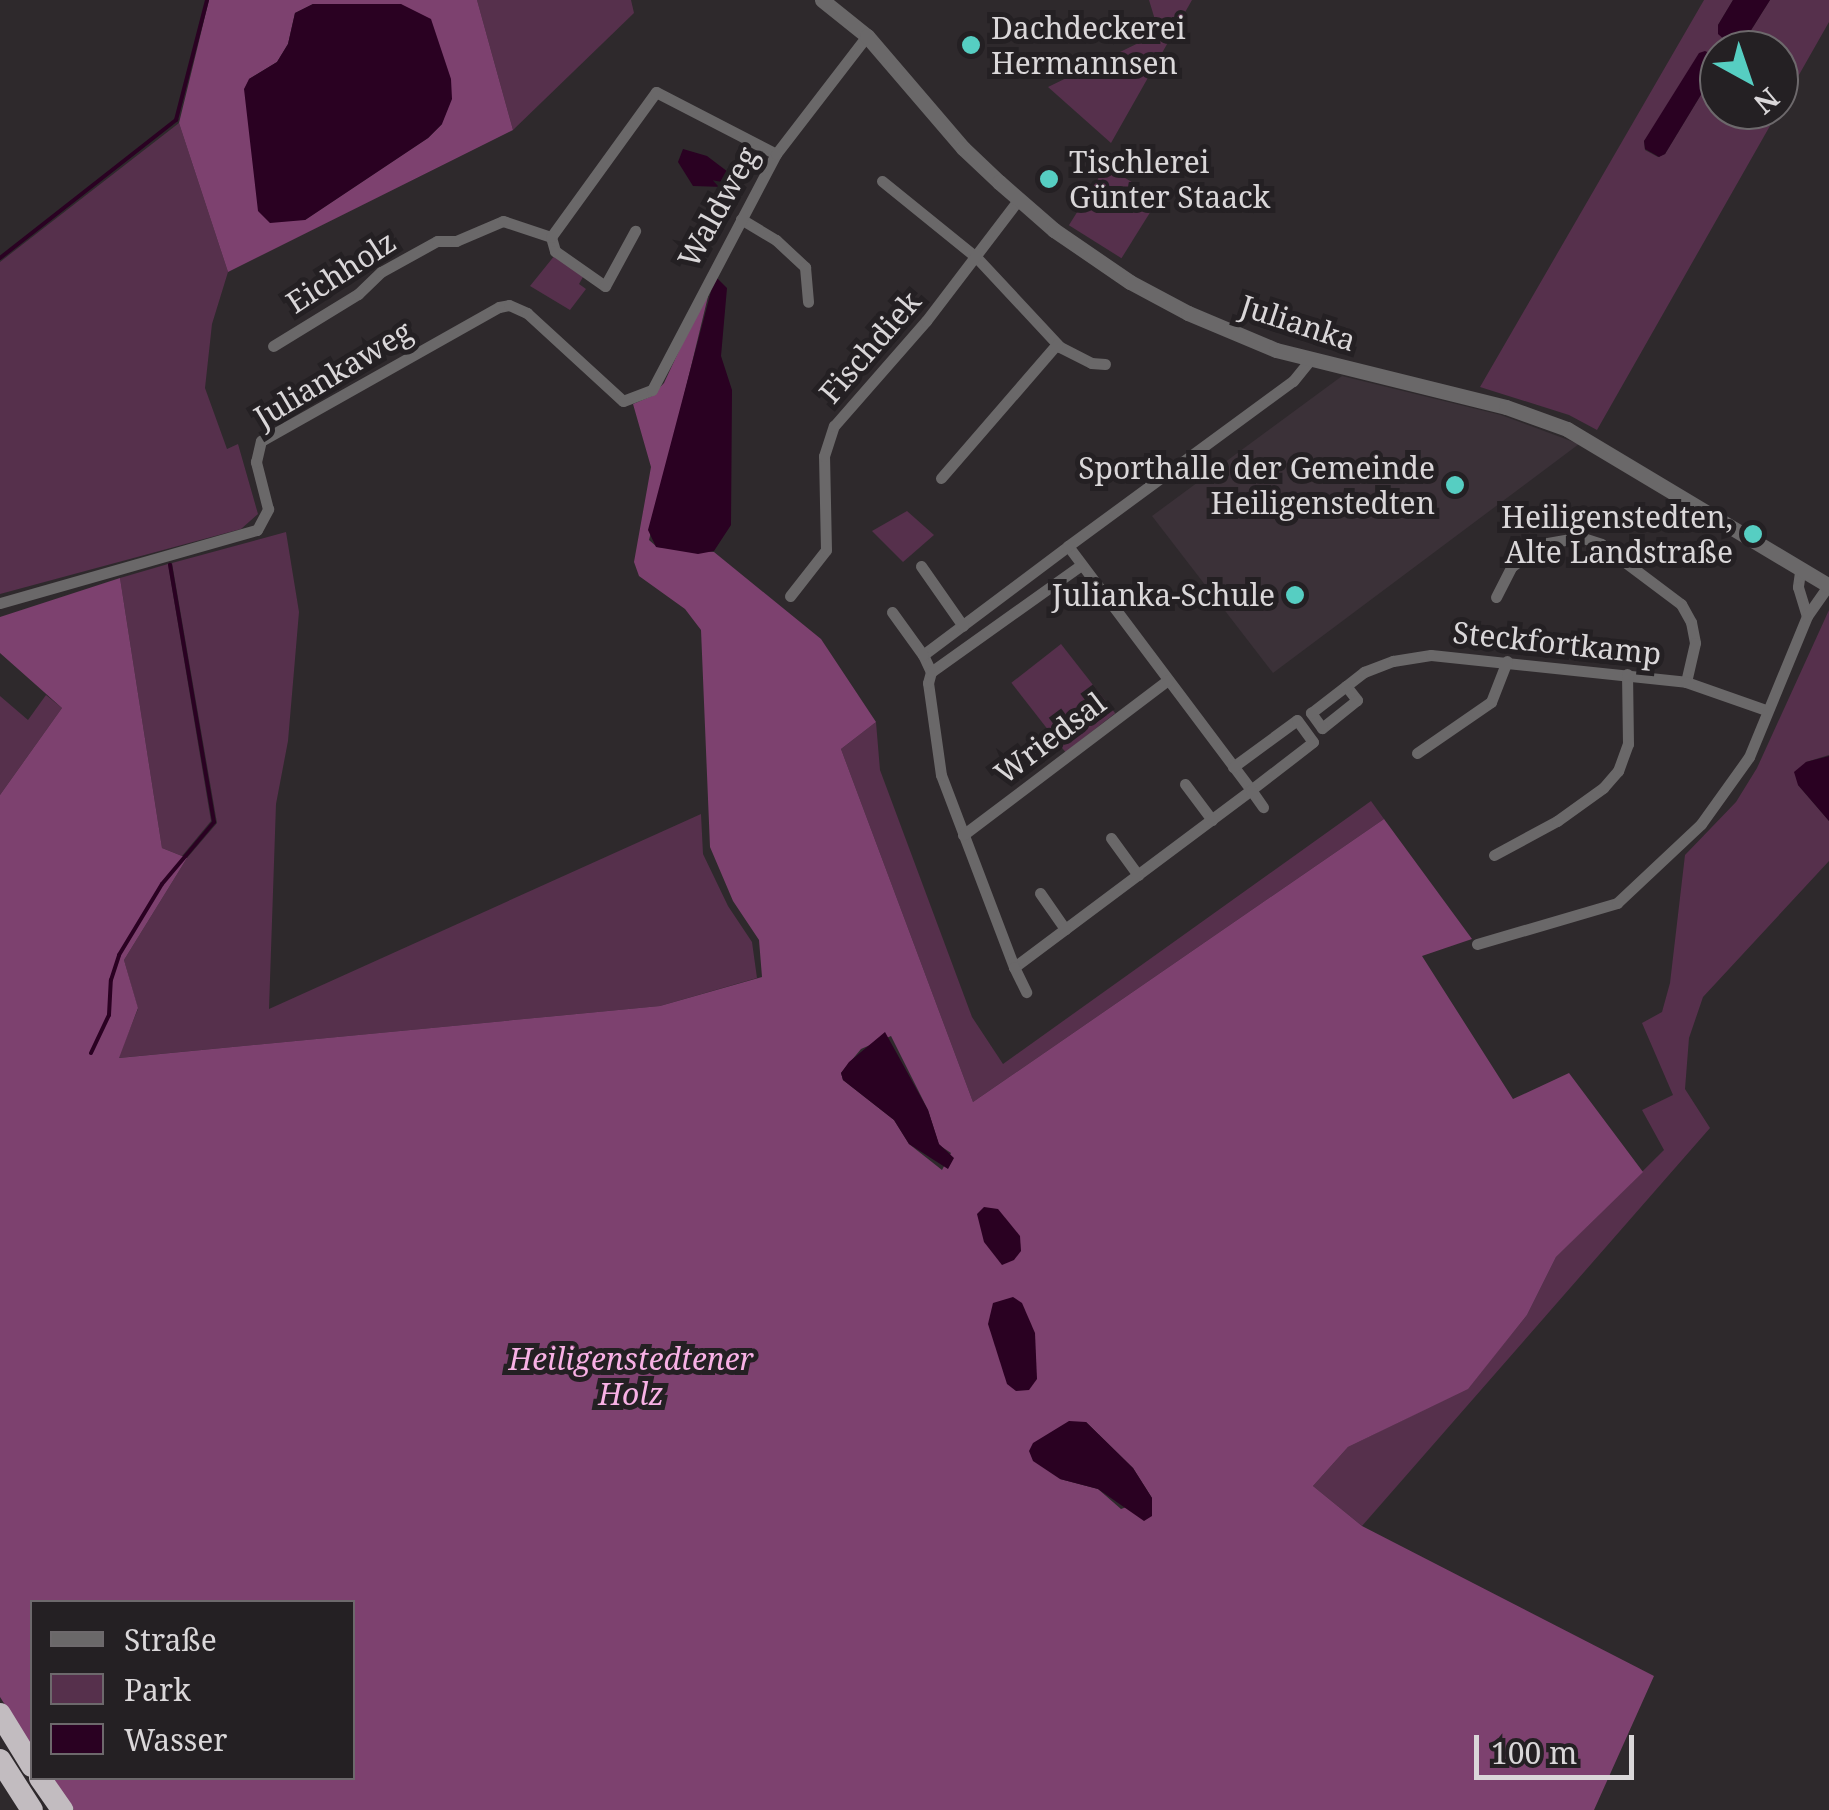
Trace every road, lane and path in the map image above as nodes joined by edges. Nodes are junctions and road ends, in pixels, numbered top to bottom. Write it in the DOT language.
graph roads {
  1 [pos="822,0"];
  2 [pos="867,36"];
  3 [pos="776,154"];
  4 [pos="882,181"];
  5 [pos="1018,199"];
  6 [pos="741,218"];
  7 [pos="635,231"];
  8 [pos="551,237"];
  9 [pos="977,258"];
  10 [pos="808,302"];
  11 [pos="1057,344"];
  12 [pos="273,346"];
  13 [pos="1311,359"];
  14 [pos="1105,364"];
  15 [pos="624,401"];
  16 [pos="941,478"];
  17 [pos="1068,546"];
  18 [pos="1080,564"];
  19 [pos="921,566"];
  20 [pos="1800,572"];
  21 [pos="1828,586"];
  22 [pos="790,596"];
  23 [pos="1496,597"];
  24 [pos="0,603"];
  25 [pos="892,612"];
  26 [pos="1807,616"];
  27 [pos="963,626"];
  28 [pos="923,655"];
  29 [pos="1507,661"];
  30 [pos="931,672"];
  31 [pos="1627,674"];
  32 [pos="1168,680"];
  33 [pos="1686,682"];
  34 [pos="1346,686"];
  35 [pos="1766,710"];
  36 [pos="1416,752"];
  37 [pos="1233,767"];
  38 [pos="1185,784"];
  39 [pos="1251,790"];
  40 [pos="1263,807"];
  41 [pos="1212,820"];
  42 [pos="962,836"];
  43 [pos="1111,838"];
  44 [pos="1494,855"];
  45 [pos="1138,875"];
  46 [pos="1040,893"];
  47 [pos="1065,929"];
  48 [pos="1477,944"];
  49 [pos="1014,967"];
  50 [pos="1026,992"];
  51 [pos="0,1714"];
  52 [pos="0,1760"];
  53 [pos="30,1763"];
  54 [pos="41,1780"];
  55 [pos="32,1810"];
  56 [pos="62,1810"];
  1 -- 2 [label="street, Julianka"];
  2 -- 3 [label="street, Waldweg"];
  2 -- 5 [label="street, Julianka"];
  3 -- 6 [label="street, Waldweg"];
  3 -- 8 [label="street"];
  4 -- 9 [label="street"];
  5 -- 9 [label="street, Fischdiek"];
  5 -- 13 [label="street, Julianka"];
  6 -- 10 [label="street"];
  6 -- 15 [label="street, Waldweg"];
  7 -- 8 [label="street, Eichholz"];
  8 -- 12 [label="street, Eichholz"];
  9 -- 11 [label="street"];
  9 -- 22 [label="street, Fischdiek"];
  11 -- 14 [label="street"];
  11 -- 16 [label="street"];
  13 -- 17 [label="street"];
  13 -- 20 [label="street, Julianka"];
  15 -- 24 [label="street, Juliankaweg"];
  17 -- 18 [label="street"];
  17 -- 27 [label="street"];
  18 -- 30 [label="street"];
  18 -- 32 [label="street"];
  19 -- 27 [label="street"];
  20 -- 21 [label="street, Julianka"];
  20 -- 26 [label="street"];
  21 -- 26 [label="street"];
  23 -- 33 [label="street"];
  25 -- 28 [label="street"];
  26 -- 35 [label="street"];
  27 -- 28 [label="street"];
  28 -- 30 [label="street"];
  29 -- 31 [label="street, Steckfortkamp"];
  29 -- 34 [label="street, Steckfortkamp"];
  29 -- 36 [label="street"];
  30 -- 42 [label="street"];
  31 -- 33 [label="street, Steckfortkamp"];
  31 -- 44 [label="street"];
  32 -- 37 [label="street"];
  32 -- 42 [label="street, Wriedsal"];
  33 -- 35 [label="street, Steckfortkamp"];
  35 -- 48 [label="street"];
  37 -- 39 [label="street"];
  37 -- 39 [label="street"];
  38 -- 41 [label="street"];
  39 -- 40 [label="street"];
  39 -- 41 [label="street"];
  41 -- 45 [label="street"];
  42 -- 49 [label="street"];
  43 -- 45 [label="street"];
  45 -- 47 [label="street"];
  46 -- 47 [label="street"];
  47 -- 49 [label="street"];
  49 -- 50 [label="street"];
  51 -- 53 [label="highway"];
  52 -- 55 [label="highway"];
  54 -- 56 [label="highway"];
}
